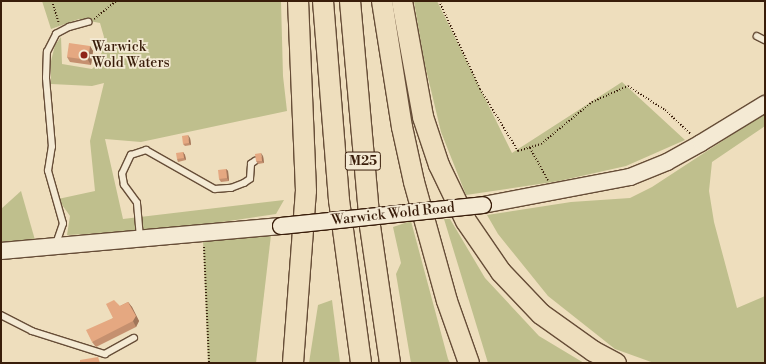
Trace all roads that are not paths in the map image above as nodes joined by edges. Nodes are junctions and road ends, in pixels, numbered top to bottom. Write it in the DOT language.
graph roads {
  1 [pos="298,1"];
  2 [pos="323,1"];
  3 [pos="350,1"];
  4 [pos="382,1"];
  5 [pos="402,1"];
  6 [pos="88,22"];
  7 [pos="757,36"];
  8 [pos="765,40"];
  9 [pos="765,104"];
  10 [pos="255,161"];
  11 [pos="140,238"];
  12 [pos="55,246"];
  13 [pos="1,251"];
  14 [pos="1,315"];
  15 [pos="296,319"];
  16 [pos="134,338"];
  17 [pos="284,363"];
  18 [pos="293,363"];
  19 [pos="360,363"];
  20 [pos="390,363"];
  21 [pos="469,363"];
  22 [pos="616,363"];
  1 -- 15 [label="highway"];
  2 -- 19 [label="highway, M25"];
  3 -- 20 [label="highway, M25"];
  4 -- 21 [label="highway"];
  5 -- 22 [label="highway"];
  6 -- 12 [label="lane"];
  7 -- 8 [label="lane"];
  9 -- 11 [label="street, Warwick Wold Road, bridge"];
  10 -- 11 [label="lane"];
  11 -- 12 [label="street, Warwick Wold Road"];
  12 -- 13 [label="street, Warwick Wold Road"];
  14 -- 16 [label="lane"];
  15 -- 17 [label="highway"];
  15 -- 18 [label="highway"];
}
